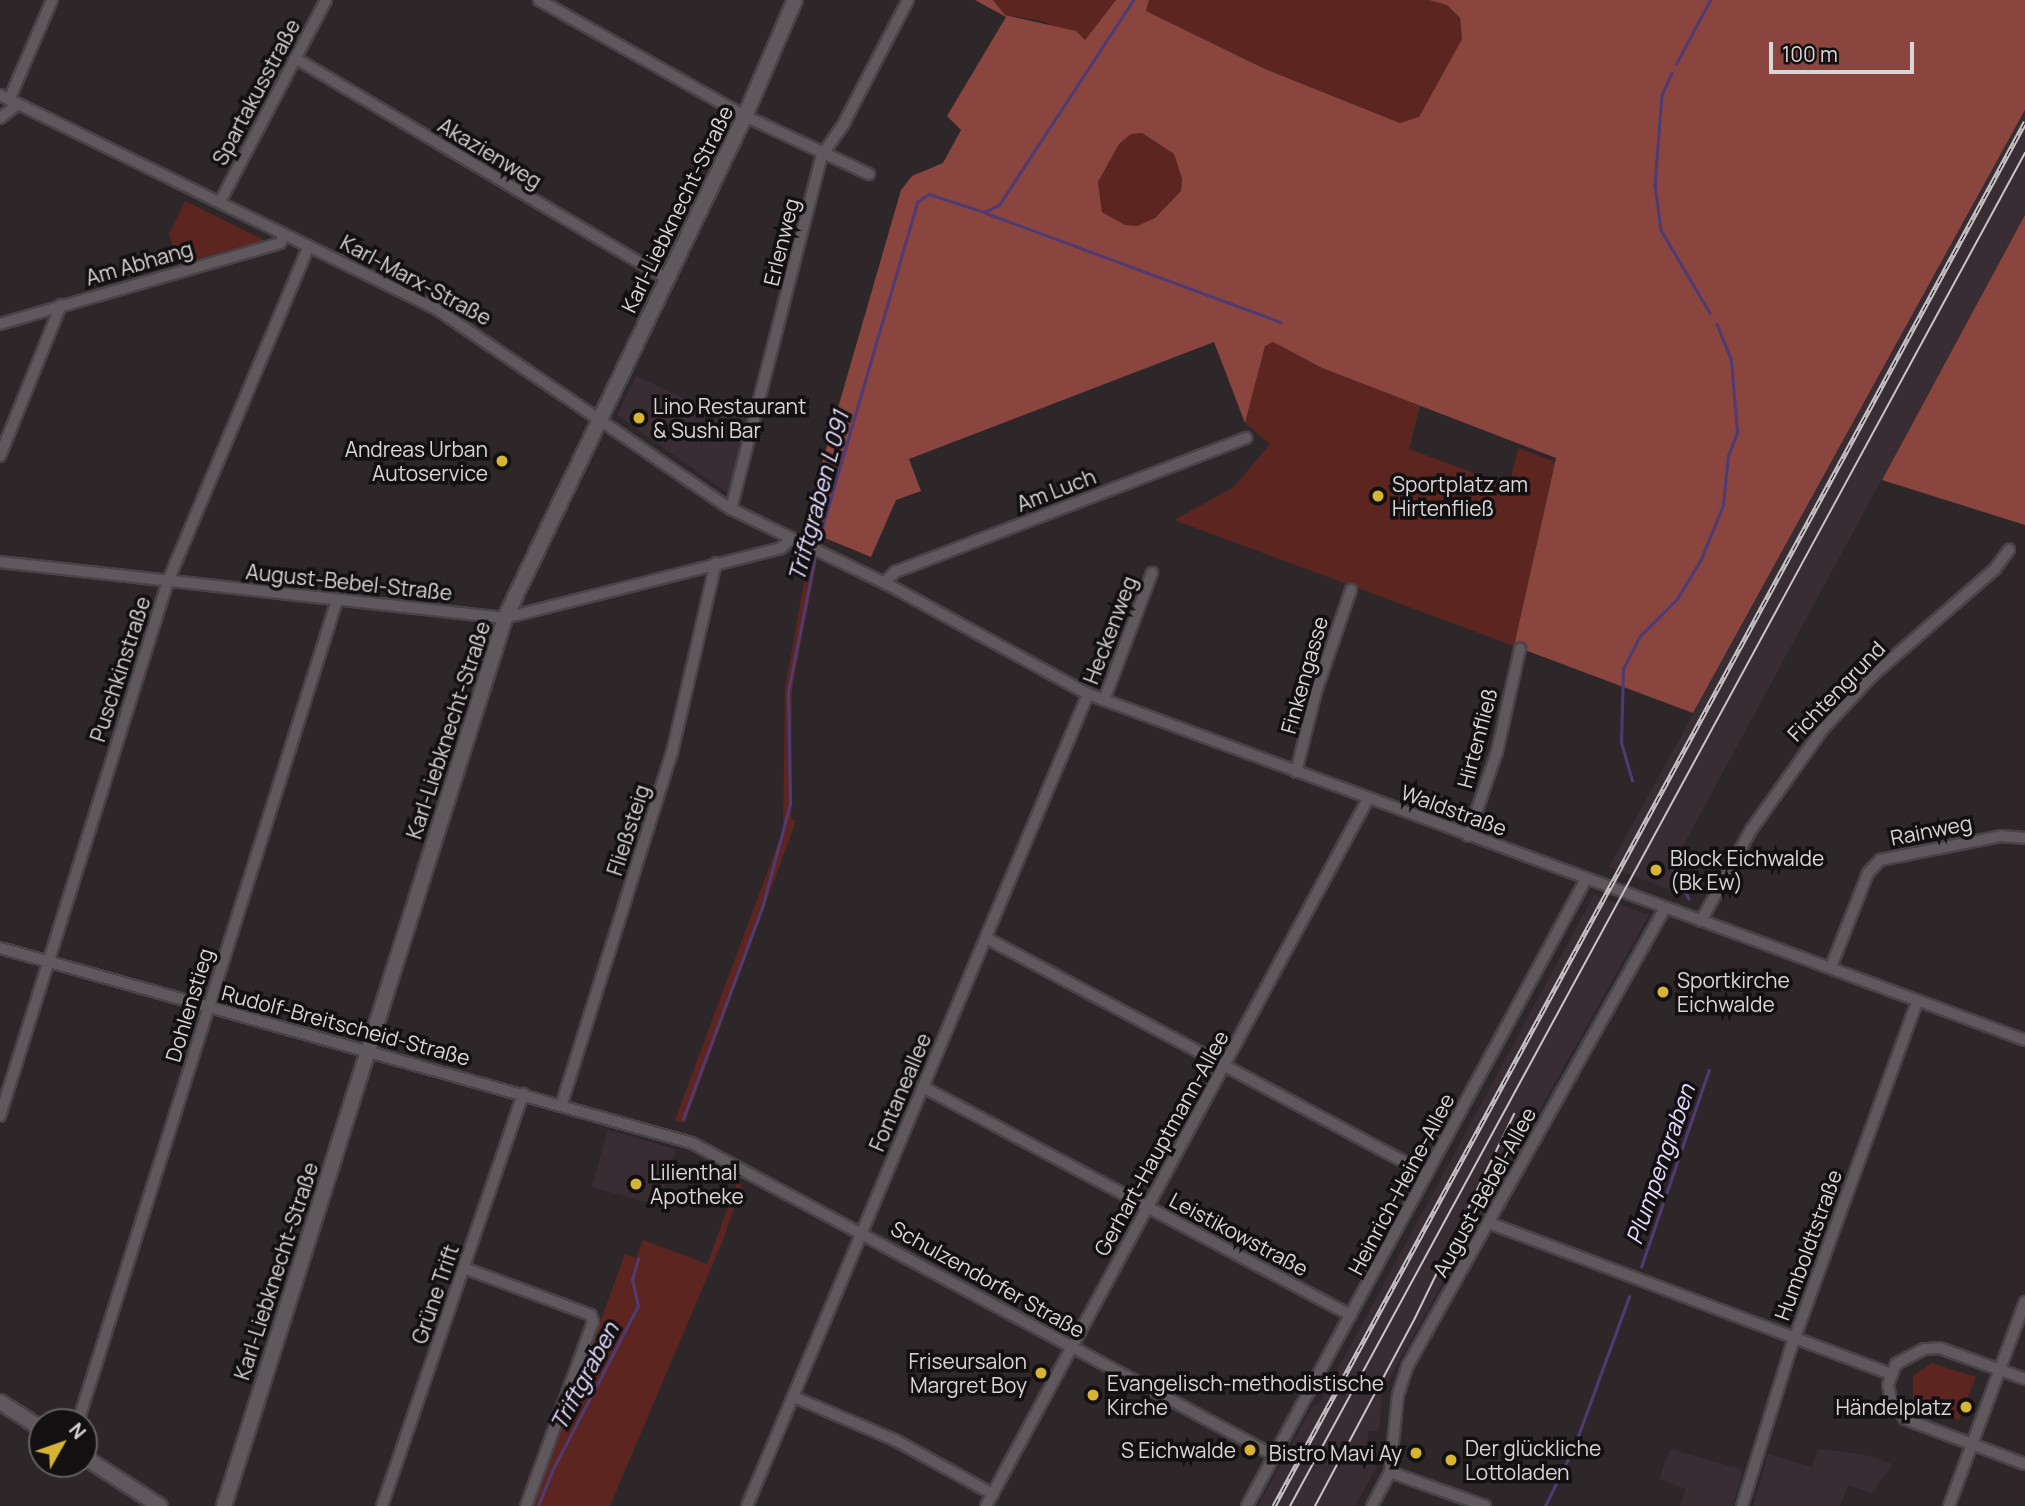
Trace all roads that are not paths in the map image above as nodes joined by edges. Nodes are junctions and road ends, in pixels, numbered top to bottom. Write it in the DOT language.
graph roads {
  1 [pos="52,0"];
  2 [pos="326,0"];
  3 [pos="539,0"];
  4 [pos="567,0"];
  5 [pos="795,0"];
  6 [pos="908,0"];
  7 [pos="561,12"];
  8 [pos="295,58"];
  9 [pos="9,100"];
  10 [pos="746,116"];
  11 [pos="0,118"];
  12 [pos="822,155"];
  13 [pos="869,174"];
  14 [pos="220,202"];
  15 [pos="284,235"];
  16 [pos="309,246"];
  17 [pos="667,279"];
  18 [pos="61,305"];
  19 [pos="0,324"];
  20 [pos="600,418"];
  21 [pos="1246,438"];
  22 [pos="0,456"];
  23 [pos="731,509"];
  24 [pos="790,540"];
  25 [pos="2009,551"];
  26 [pos="0,562"];
  27 [pos="716,564"];
  28 [pos="1152,573"];
  29 [pos="168,581"];
  30 [pos="884,583"];
  31 [pos="1351,590"];
  32 [pos="337,600"];
  33 [pos="505,618"];
  34 [pos="1520,649"];
  35 [pos="1088,694"];
  36 [pos="1104,700"];
  37 [pos="1296,772"];
  38 [pos="1368,799"];
  39 [pos="1468,836"];
  40 [pos="2025,838"];
  41 [pos="1586,879"];
  42 [pos="1665,908"];
  43 [pos="1701,921"];
  44 [pos="986,938"];
  45 [pos="0,948"];
  46 [pos="48,960"];
  47 [pos="1831,967"];
  48 [pos="1918,1000"];
  49 [pos="209,1007"];
  50 [pos="2025,1040"];
  51 [pos="369,1051"];
  52 [pos="1226,1065"];
  53 [pos="923,1087"];
  54 [pos="523,1093"];
  55 [pos="562,1103"];
  56 [pos="0,1116"];
  57 [pos="681,1139"];
  58 [pos="1427,1174"];
  59 [pos="1148,1207"];
  60 [pos="1489,1223"];
  61 [pos="863,1233"];
  62 [pos="464,1268"];
  63 [pos="2025,1302"];
  64 [pos="1351,1316"];
  65 [pos="1795,1337"];
  66 [pos="1072,1347"];
  67 [pos="1999,1369"];
  68 [pos="1889,1373"];
  69 [pos="2025,1380"];
  70 [pos="794,1397"];
  71 [pos="0,1402"];
  72 [pos="82,1408"];
  73 [pos="28,1420"];
  74 [pos="1972,1445"];
  75 [pos="1275,1456"];
  76 [pos="2025,1464"];
  77 [pos="98,1466"];
  78 [pos="1390,1472"];
  79 [pos="993,1494"];
  80 [pos="160,1506"];
  81 [pos="224,1506"];
  82 [pos="382,1506"];
  83 [pos="526,1506"];
  84 [pos="747,1506"];
  85 [pos="986,1506"];
  86 [pos="1247,1506"];
  87 [pos="1372,1506"];
  88 [pos="1485,1506"];
  89 [pos="1742,1506"];
  90 [pos="1949,1506"];
  1 -- 9 [label="street"];
  2 -- 8 [label="street, Spartakusstraße"];
  3 -- 7 [label="street"];
  4 -- 7 [label="street"];
  5 -- 10 [label="street, Karl-Liebknecht-Straße"];
  6 -- 12 [label="street, Erlenweg"];
  7 -- 10 [label="street"];
  8 -- 14 [label="street, Spartakusstraße"];
  8 -- 17 [label="street, Akazienweg"];
  9 -- 11 [label="street"];
  9 -- 14 [label="street, Karl-Marx-Straße"];
  10 -- 12 [label="street"];
  10 -- 17 [label="street, Karl-Liebknecht-Straße"];
  12 -- 13 [label="street"];
  12 -- 23 [label="street, Erlenweg"];
  14 -- 15 [label="street, Karl-Marx-Straße"];
  15 -- 16 [label="street, Karl-Marx-Straße"];
  15 -- 18 [label="street, Am Abhang"];
  16 -- 20 [label="street, Karl-Marx-Straße"];
  16 -- 29 [label="street, Puschkinstraße"];
  17 -- 20 [label="street, Karl-Liebknecht-Straße"];
  18 -- 19 [label="street, Am Abhang"];
  18 -- 22 [label="street"];
  20 -- 23 [label="street, Karl-Marx-Straße"];
  20 -- 33 [label="street, Karl-Liebknecht-Straße"];
  21 -- 30 [label="street, Am Luch"];
  23 -- 24 [label="street, Karl-Marx-Straße"];
  24 -- 27 [label="street, August-Bebel-Straße"];
  24 -- 30 [label="street"];
  25 -- 43 [label="street, Fichtengrund"];
  26 -- 29 [label="street, August-Bebel-Straße"];
  27 -- 33 [label="street, August-Bebel-Straße"];
  27 -- 55 [label="street, Fließsteig"];
  28 -- 36 [label="street, Heckenweg"];
  29 -- 32 [label="street, August-Bebel-Straße"];
  29 -- 46 [label="street, Puschkinstraße"];
  30 -- 35 [label="street, Waldstraße"];
  31 -- 37 [label="street, Finkengasse"];
  32 -- 33 [label="street, August-Bebel-Straße"];
  32 -- 49 [label="street, Dohlenstieg"];
  33 -- 51 [label="street, Karl-Liebknecht-Straße"];
  34 -- 39 [label="street, Hirtenfließ"];
  35 -- 36 [label="street, Waldstraße"];
  35 -- 44 [label="street, Fontaneallee"];
  36 -- 37 [label="street, Waldstraße"];
  37 -- 38 [label="street, Waldstraße"];
  38 -- 39 [label="street, Waldstraße"];
  38 -- 52 [label="street, Gerhart-Hauptmann-Allee"];
  39 -- 41 [label="street, Waldstraße"];
  40 -- 47 [label="street, Rainweg"];
  41 -- 42 [label="street, Waldstraße"];
  41 -- 58 [label="street, Heinrich-Heine-Allee"];
  42 -- 43 [label="street, Waldstraße"];
  42 -- 60 [label="street, August-Bebel-Allee"];
  43 -- 47 [label="street, Waldstraße"];
  44 -- 52 [label="street"];
  44 -- 53 [label="street, Fontaneallee"];
  45 -- 46 [label="street, Rudolf-Breitscheid-Straße"];
  46 -- 49 [label="street, Rudolf-Breitscheid-Straße"];
  46 -- 56 [label="street, Puschkinstraße"];
  47 -- 48 [label="street, Waldstraße"];
  48 -- 50 [label="street, Waldstraße"];
  48 -- 65 [label="street, Humboldtstraße"];
  49 -- 51 [label="street, Rudolf-Breitscheid-Straße"];
  49 -- 72 [label="street, Dohlenstieg"];
  51 -- 54 [label="street, Rudolf-Breitscheid-Straße"];
  51 -- 81 [label="street, Karl-Liebknecht-Straße"];
  52 -- 58 [label="street"];
  52 -- 59 [label="street, Gerhart-Hauptmann-Allee"];
  53 -- 59 [label="street, Leistikowstraße"];
  53 -- 61 [label="street, Fontaneallee"];
  54 -- 55 [label="street, Rudolf-Breitscheid-Straße"];
  54 -- 62 [label="street, Grüne Trift"];
  55 -- 57 [label="street, Rudolf-Breitscheid-Straße"];
  57 -- 61 [label="street, Schulzendorfer Straße"];
  58 -- 64 [label="street, Heinrich-Heine-Allee"];
  59 -- 64 [label="street, Leistikowstraße"];
  59 -- 66 [label="street, Gerhart-Hauptmann-Allee"];
  60 -- 65 [label="street"];
  60 -- 78 [label="street, August-Bebel-Allee"];
  61 -- 66 [label="street, Schulzendorfer Straße"];
  61 -- 70 [label="street, Fontaneallee"];
  62 -- 82 [label="street, Grüne Trift"];
  62 -- 83 [label="street"];
  63 -- 67 [label="street"];
  64 -- 75 [label="street, Heinrich-Heine-Allee"];
  65 -- 68 [label="street"];
  65 -- 89 [label="street, Humboldtstraße"];
  66 -- 75 [label="street, Schulzendorfer Straße"];
  66 -- 79 [label="street, Gerhart-Hauptmann-Allee"];
  67 -- 68 [label="street"];
  67 -- 69 [label="street"];
  67 -- 74 [label="street"];
  68 -- 74 [label="street"];
  70 -- 79 [label="street"];
  70 -- 84 [label="street, Fontaneallee"];
  71 -- 73 [label="street"];
  74 -- 76 [label="street"];
  74 -- 90 [label="street"];
  75 -- 86 [label="street, Heinrich-Heine-Allee"];
  77 -- 80 [label="street"];
  78 -- 87 [label="street, August-Bebel-Allee"];
  78 -- 88 [label="street"];
  79 -- 85 [label="street, Gerhart-Hauptmann-Allee"];
}
